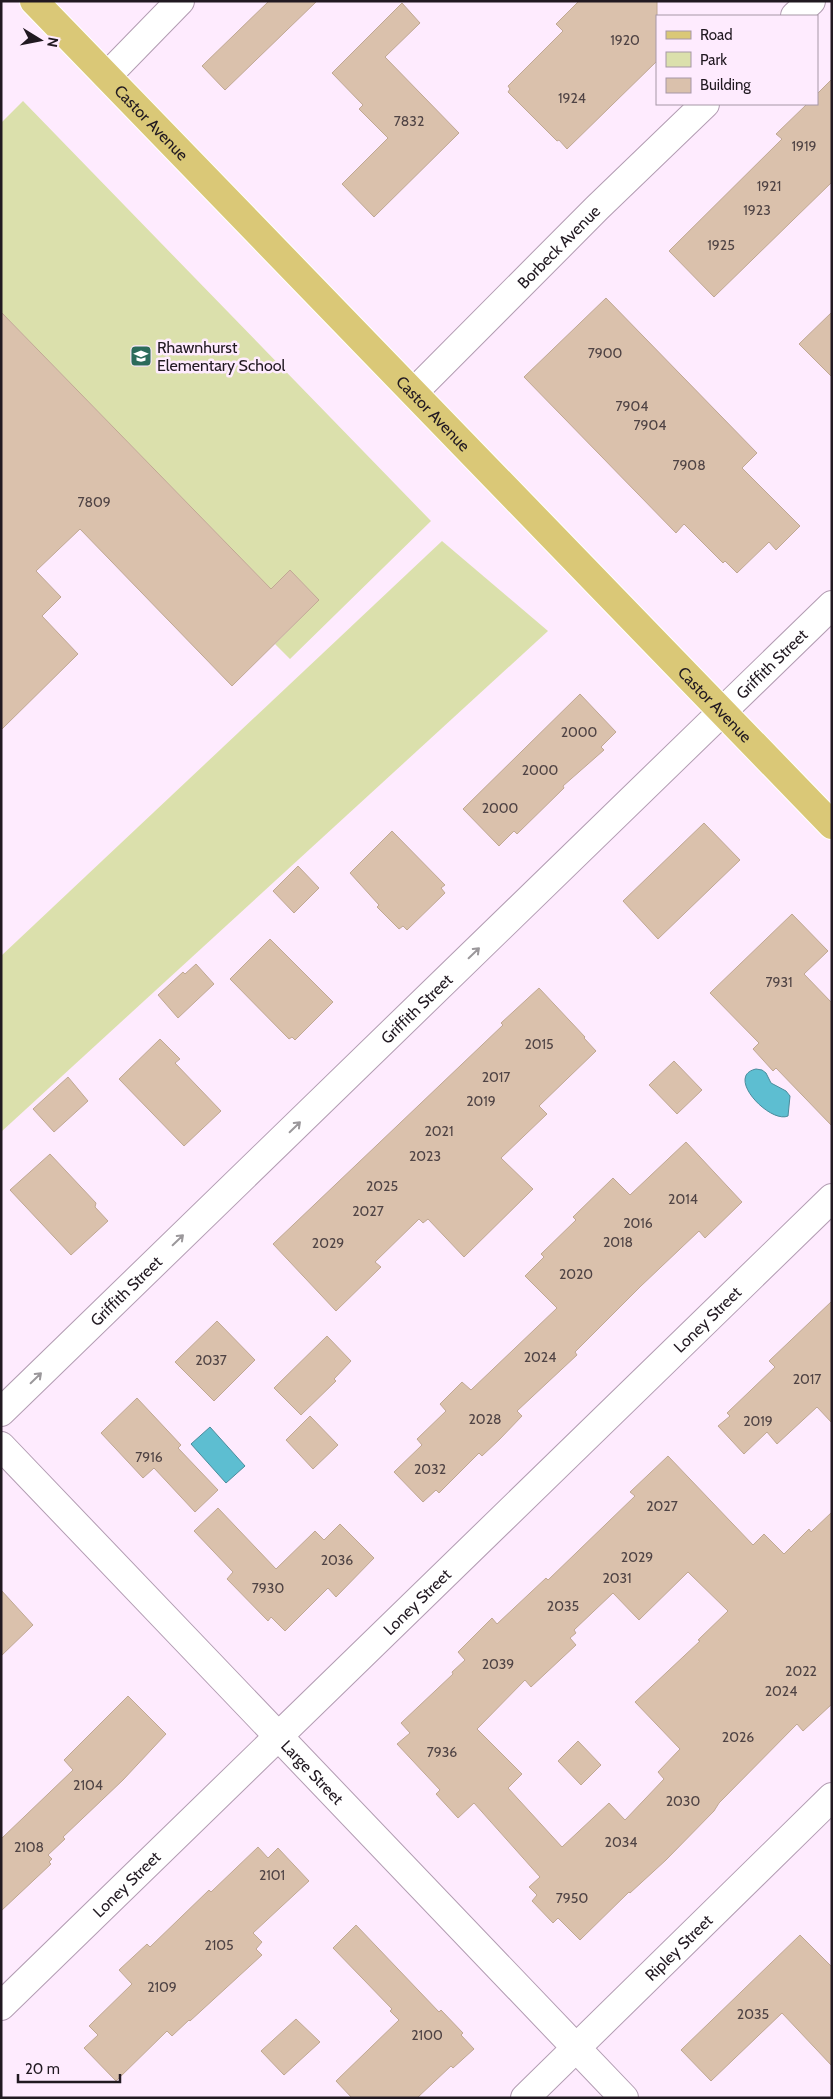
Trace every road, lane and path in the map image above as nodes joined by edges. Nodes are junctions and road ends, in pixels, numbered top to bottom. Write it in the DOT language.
graph roads {
  1 [pos="34,1"];
  2 [pos="180,1"];
  3 [pos="811,1"];
  4 [pos="796,15"];
  5 [pos="107,76"];
  6 [pos="704,105"];
  7 [pos="414,392"];
  8 [pos="832,605"];
  9 [pos="723,711"];
  10 [pos="832,825"];
  11 [pos="832,1198"];
  12 [pos="1,1412"];
  13 [pos="1,1446"];
  14 [pos="280,1736"];
  15 [pos="832,1797"];
  16 [pos="1,2006"];
  17 [pos="577,2048"];
  18 [pos="525,2098"];
  19 [pos="624,2098"];
  1 -- 5 [label="main road, Castor Avenue"];
  2 -- 5 [label="street"];
  3 -- 4 [label="street"];
  5 -- 7 [label="main road, Castor Avenue"];
  6 -- 7 [label="street, Borbeck Avenue"];
  7 -- 9 [label="main road, Castor Avenue"];
  8 -- 9 [label="street, Griffith Street"];
  9 -- 10 [label="main road, Castor Avenue"];
  12 -- 9 [label="street, Griffith Street, one-way"];
  11 -- 14 [label="street, Loney Street"];
  13 -- 14 [label="street, Large Street"];
  14 -- 16 [label="street, Loney Street"];
  14 -- 17 [label="street, Large Street"];
  15 -- 17 [label="street, Ripley Street"];
  17 -- 18 [label="street, Ripley Street"];
  17 -- 19 [label="street, Large Street"];
}
